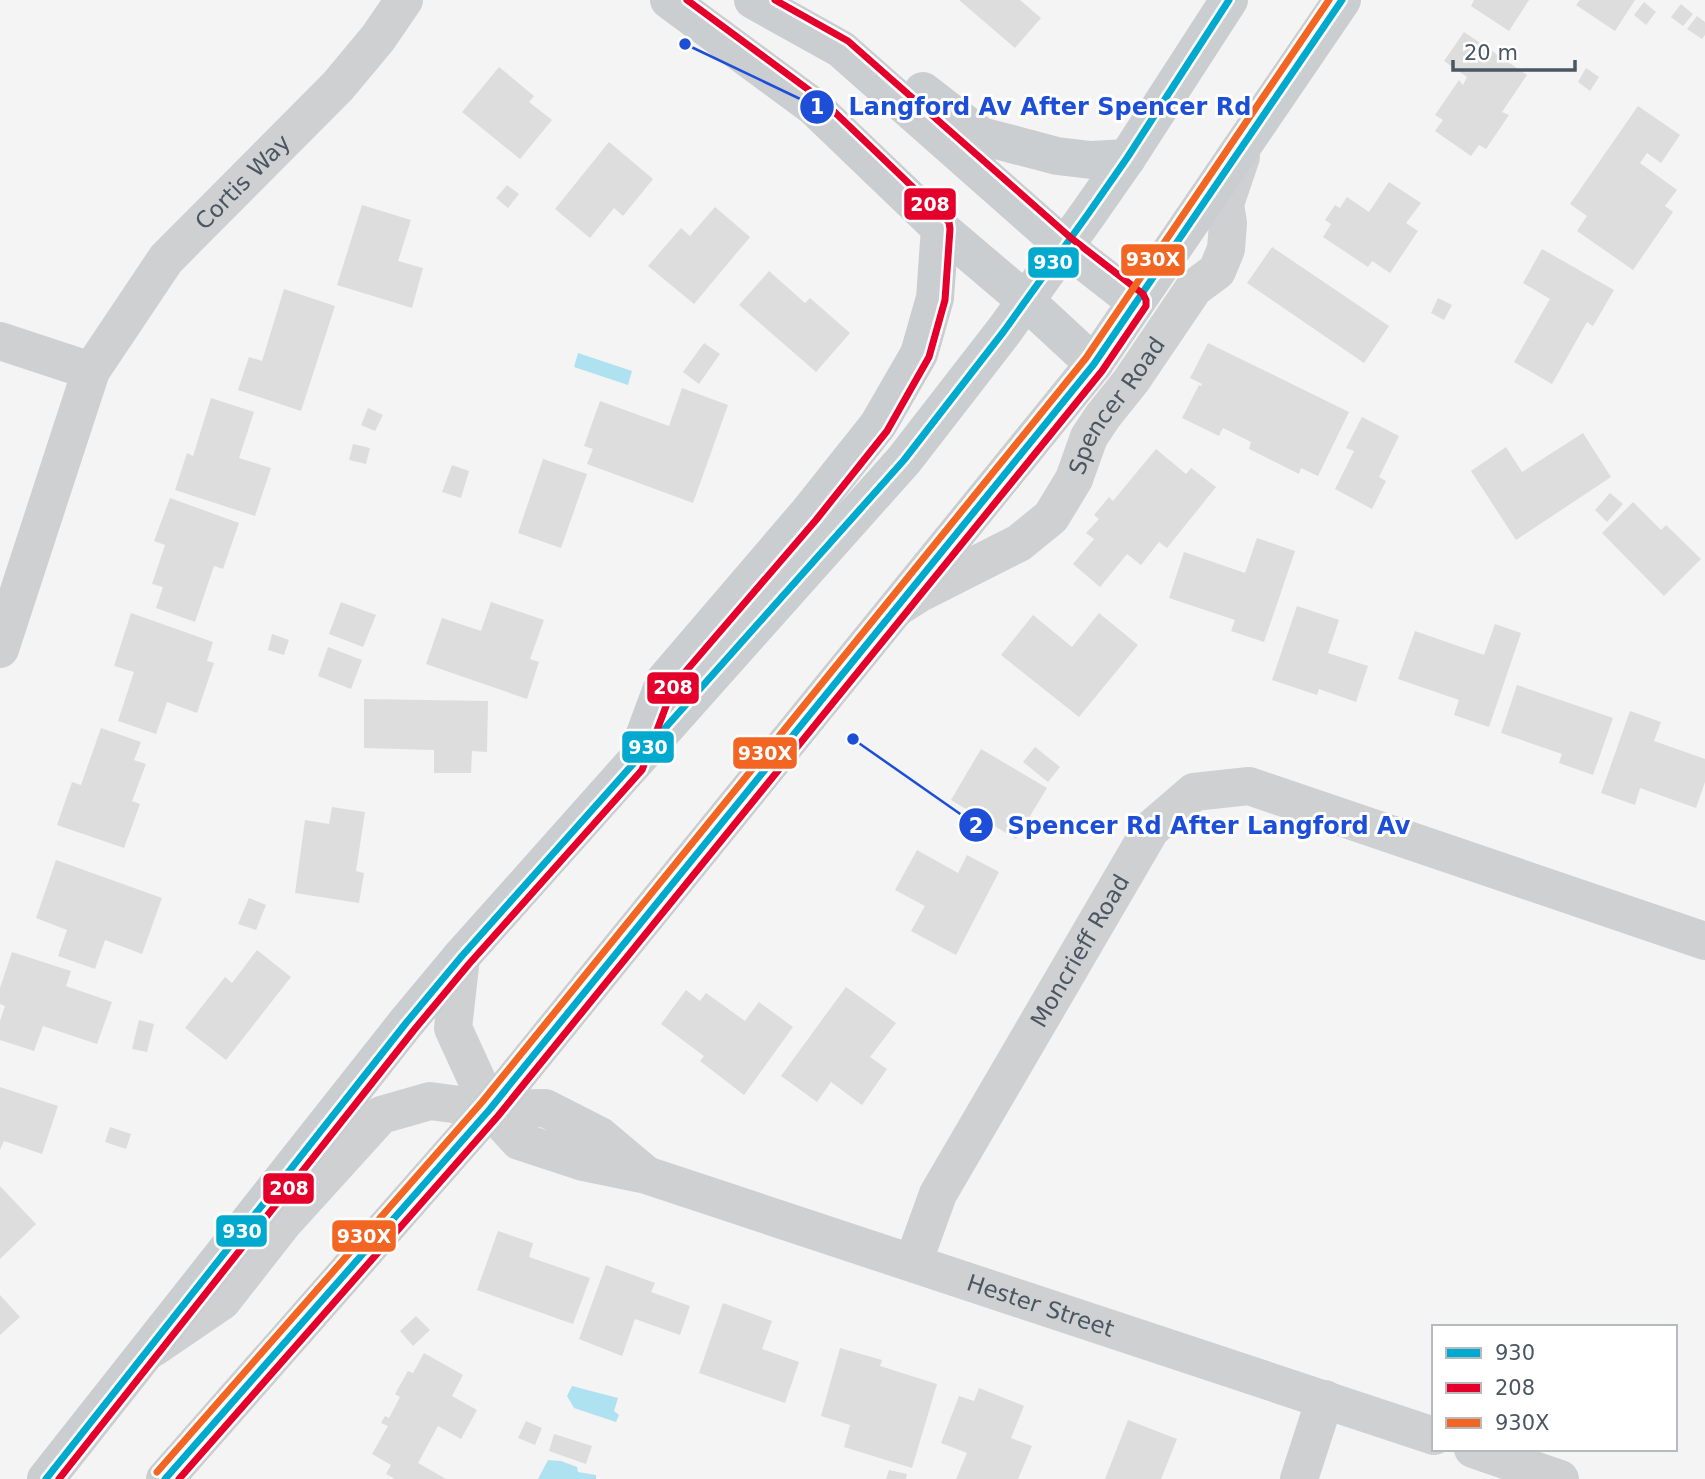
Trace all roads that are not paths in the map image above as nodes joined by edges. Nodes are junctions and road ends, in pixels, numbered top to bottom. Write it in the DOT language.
graph roads {
  1 [pos="404,0"];
  2 [pos="669,0"];
  3 [pos="753,0"];
  4 [pos="1228,0"];
  5 [pos="1342,0"];
  6 [pos="841,49"];
  7 [pos="1248,138"];
  8 [pos="1126,158"];
  9 [pos="940,228"];
  10 [pos="1064,246"];
  11 [pos="1026,301"];
  12 [pos="1136,302"];
  13 [pos="0,341"];
  14 [pos="1094,363"];
  15 [pos="91,371"];
  16 [pos="897,608"];
  17 [pos="0,649"];
  18 [pos="634,764"];
  19 [pos="1705,941"];
  20 [pos="461,957"];
  21 [pos="491,1110"];
  22 [pos="913,1263"];
  23 [pos="147,1352"];
  24 [pos="1325,1399"];
  25 [pos="1432,1435"];
  26 [pos="1479,1451"];
  27 [pos="46,1479"];
  28 [pos="165,1479"];
  29 [pos="1299,1479"];
  30 [pos="1560,1479"];
  1 -- 15 [label="street, Cortis Way"];
  2 -- 9 [label="main road"];
  3 -- 6 [label="main road"];
  4 -- 8 [label="main road"];
  5 -- 7 [label="main road, Spencer Road"];
  6 -- 8 [label="main road"];
  6 -- 10 [label="main road"];
  7 -- 12 [label="main road, Spencer Road"];
  7 -- 16 [label="street, Spencer Road"];
  8 -- 10 [label="main road"];
  9 -- 11 [label="main road"];
  9 -- 18 [label="main road"];
  10 -- 11 [label="main road"];
  10 -- 12 [label="main road"];
  11 -- 14 [label="main road"];
  11 -- 18 [label="main road"];
  12 -- 14 [label="main road, Spencer Road"];
  13 -- 15 [label="street"];
  14 -- 16 [label="main road, Spencer Road"];
  15 -- 17 [label="street, Cortis Way"];
  16 -- 21 [label="main road, Spencer Road"];
  18 -- 20 [label="main road"];
  19 -- 22 [label="street, Moncrieff Road"];
  20 -- 21 [label="street, Hester Street"];
  20 -- 23 [label="main road"];
  21 -- 22 [label="street, Hester Street"];
  21 -- 23 [label="street"];
  21 -- 28 [label="main road, Spencer Road"];
  22 -- 24 [label="street, Hester Street"];
  23 -- 27 [label="main road"];
  24 -- 25 [label="street, Hester Street"];
  24 -- 29 [label="street"];
  26 -- 30 [label="street"];
}
